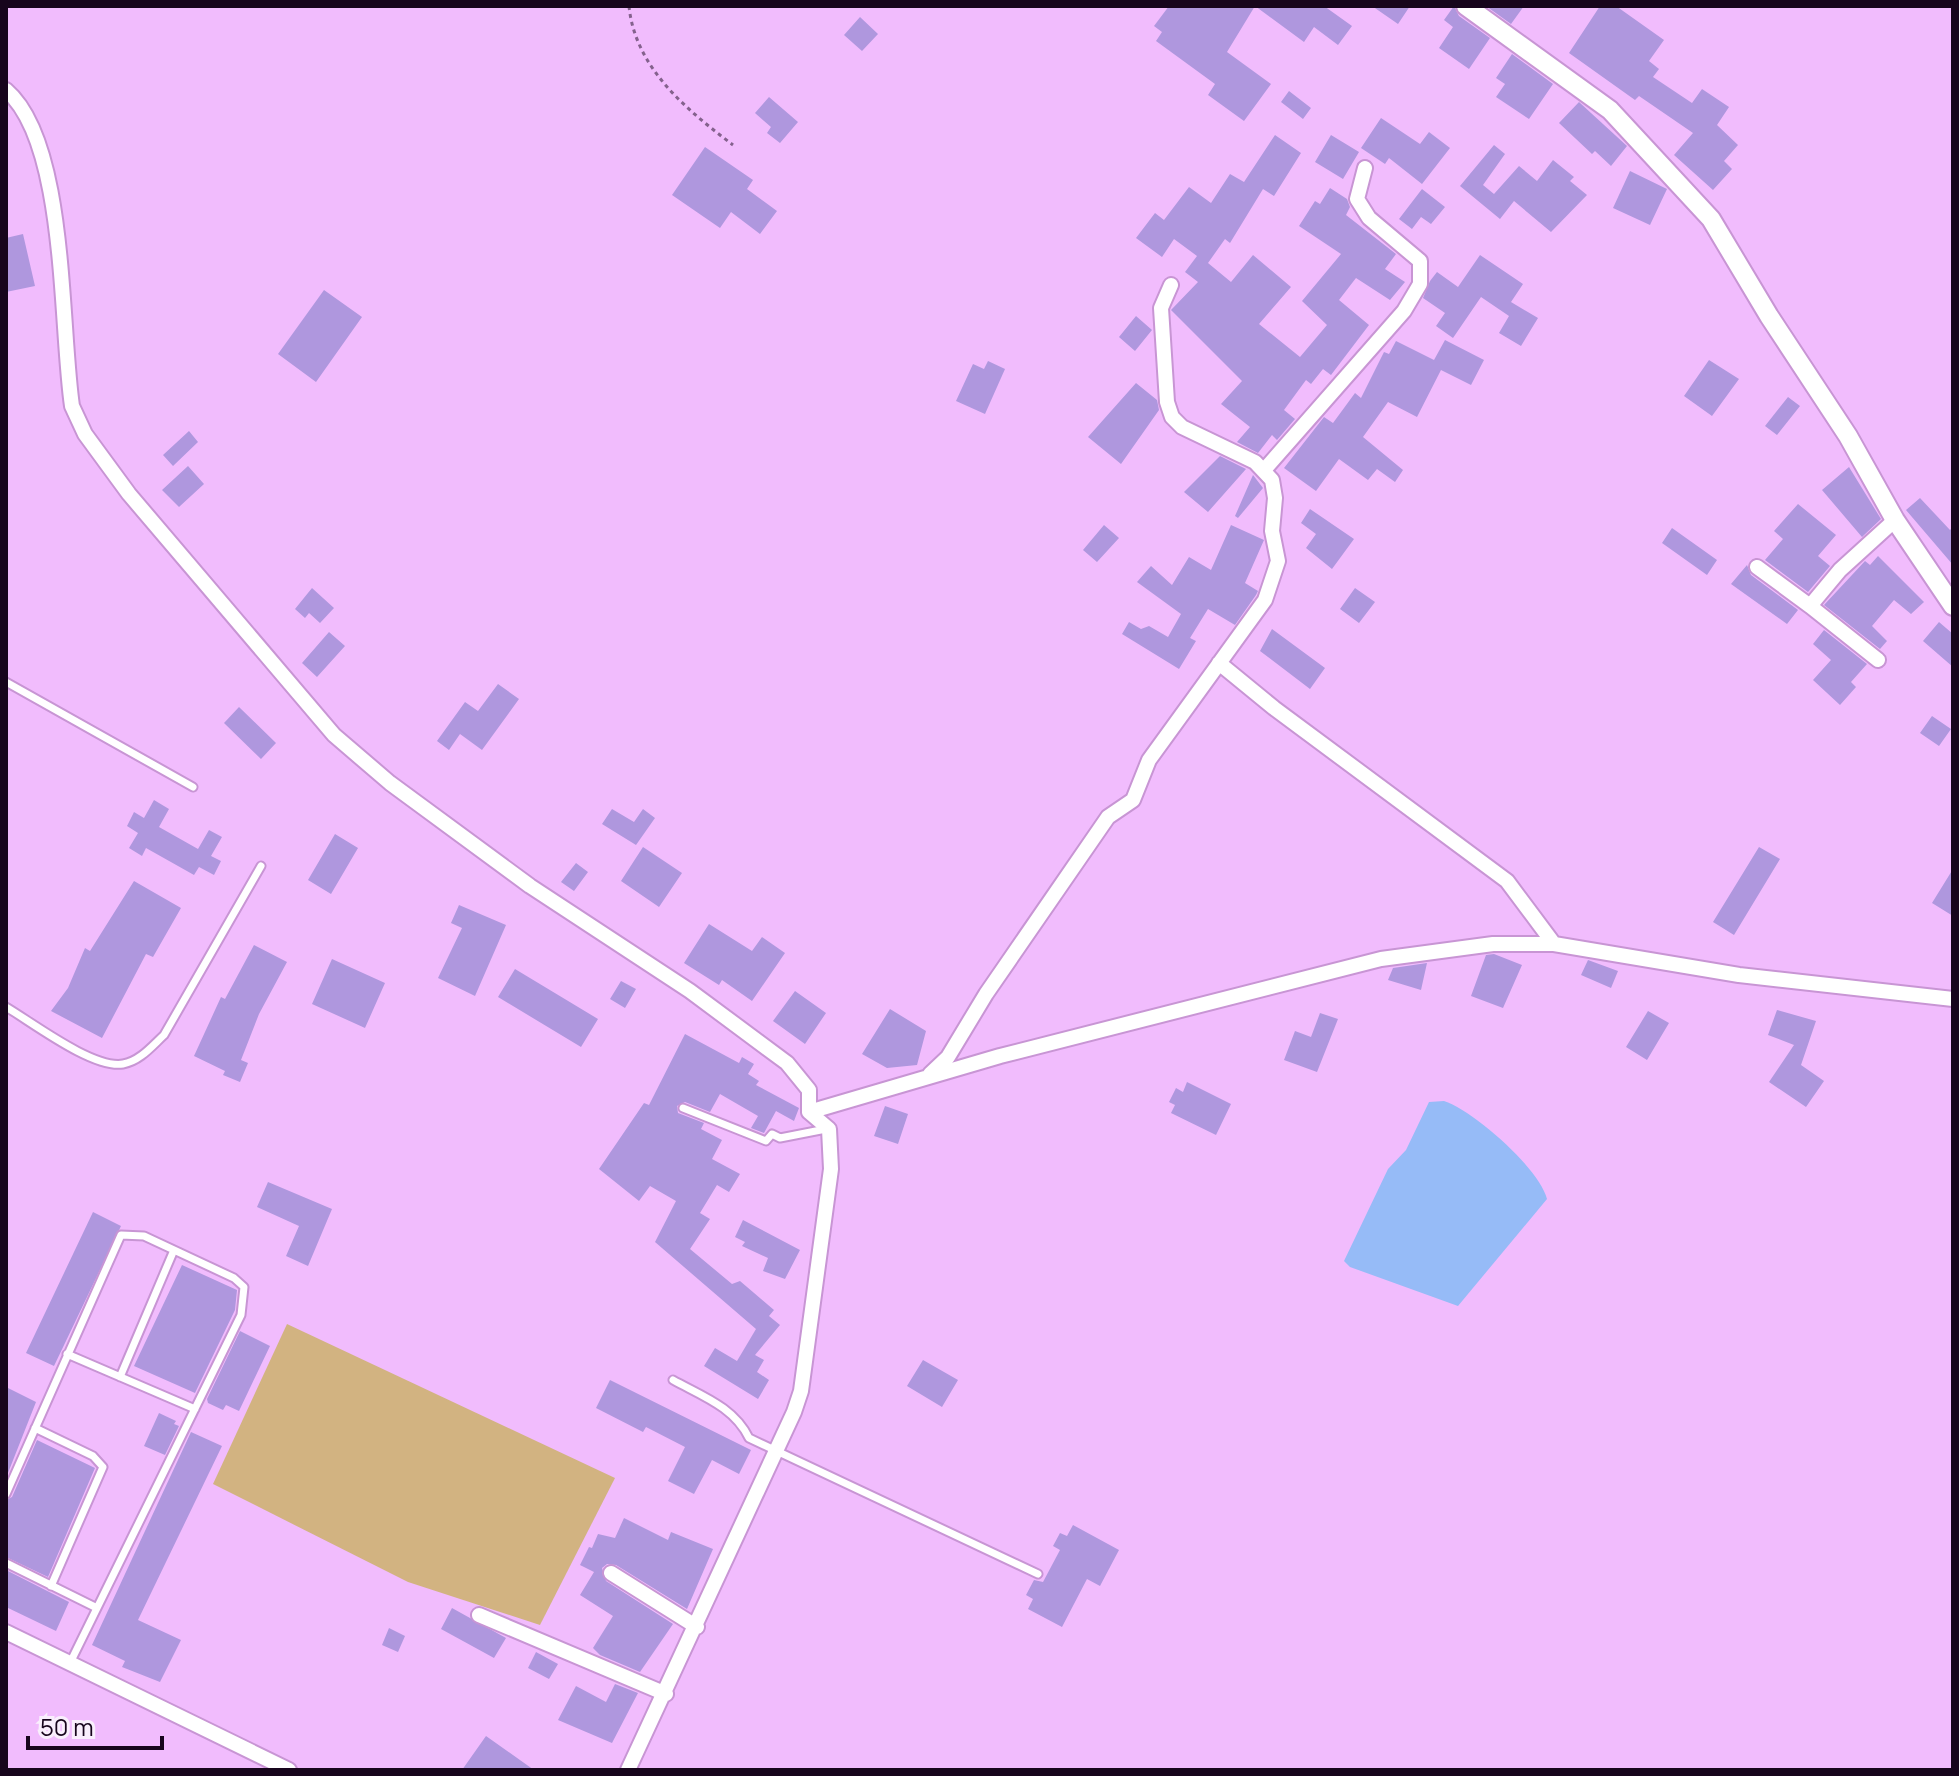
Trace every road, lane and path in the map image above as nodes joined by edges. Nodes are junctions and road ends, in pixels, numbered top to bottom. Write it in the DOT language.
graph roads {
  1 [pos="629,6"];
  2 [pos="1466,6"];
  3 [pos="6,90"];
  4 [pos="733,145"];
  5 [pos="1365,168"];
  6 [pos="1171,285"];
  7 [pos="1265,469"];
  8 [pos="1895,520"];
  9 [pos="1757,567"];
  10 [pos="1810,606"];
  11 [pos="1953,606"];
  12 [pos="1878,660"];
  13 [pos="1219,663"];
  14 [pos="6,682"];
  15 [pos="193,787"];
  16 [pos="261,866"];
  17 [pos="1554,944"];
  18 [pos="1953,999"];
  19 [pos="6,1007"];
  20 [pos="926,1077"];
  21 [pos="683,1108"];
  22 [pos="809,1112"];
  23 [pos="829,1129"];
  24 [pos="174,1250"];
  25 [pos="67,1354"];
  26 [pos="120,1377"];
  27 [pos="673,1380"];
  28 [pos="195,1409"];
  29 [pos="35,1428"];
  30 [pos="777,1452"];
  31 [pos="6,1494"];
  32 [pos="6,1563"];
  33 [pos="611,1573"];
  34 [pos="1038,1574"];
  35 [pos="51,1586"];
  36 [pos="97,1608"];
  37 [pos="479,1615"];
  38 [pos="697,1627"];
  39 [pos="6,1632"];
  40 [pos="70,1663"];
  41 [pos="666,1694"];
  42 [pos="289,1770"];
  43 [pos="628,1770"];
  1 -- 4 [label="path"];
  2 -- 8 [label="street"];
  3 -- 22 [label="street"];
  5 -- 7 [label="street"];
  6 -- 7 [label="street"];
  7 -- 13 [label="street"];
  8 -- 10 [label="street"];
  8 -- 11 [label="street"];
  9 -- 10 [label="street"];
  10 -- 12 [label="street"];
  13 -- 17 [label="street"];
  13 -- 20 [label="street"];
  14 -- 15 [label="lane"];
  16 -- 19 [label="lane"];
  17 -- 18 [label="street"];
  17 -- 20 [label="street"];
  20 -- 22 [label="street"];
  21 -- 23 [label="lane"];
  22 -- 23 [label="street"];
  23 -- 30 [label="street"];
  24 -- 25 [label="lane"];
  24 -- 26 [label="lane"];
  24 -- 28 [label="lane"];
  25 -- 26 [label="lane"];
  25 -- 29 [label="lane"];
  26 -- 28 [label="lane"];
  27 -- 30 [label="lane"];
  28 -- 36 [label="lane"];
  29 -- 31 [label="lane"];
  29 -- 35 [label="lane"];
  30 -- 34 [label="lane"];
  30 -- 38 [label="street"];
  32 -- 35 [label="lane"];
  33 -- 38 [label="street"];
  35 -- 36 [label="lane"];
  36 -- 40 [label="lane"];
  37 -- 41 [label="street"];
  38 -- 41 [label="street"];
  39 -- 40 [label="street"];
  40 -- 42 [label="street"];
  41 -- 43 [label="street"];
}
